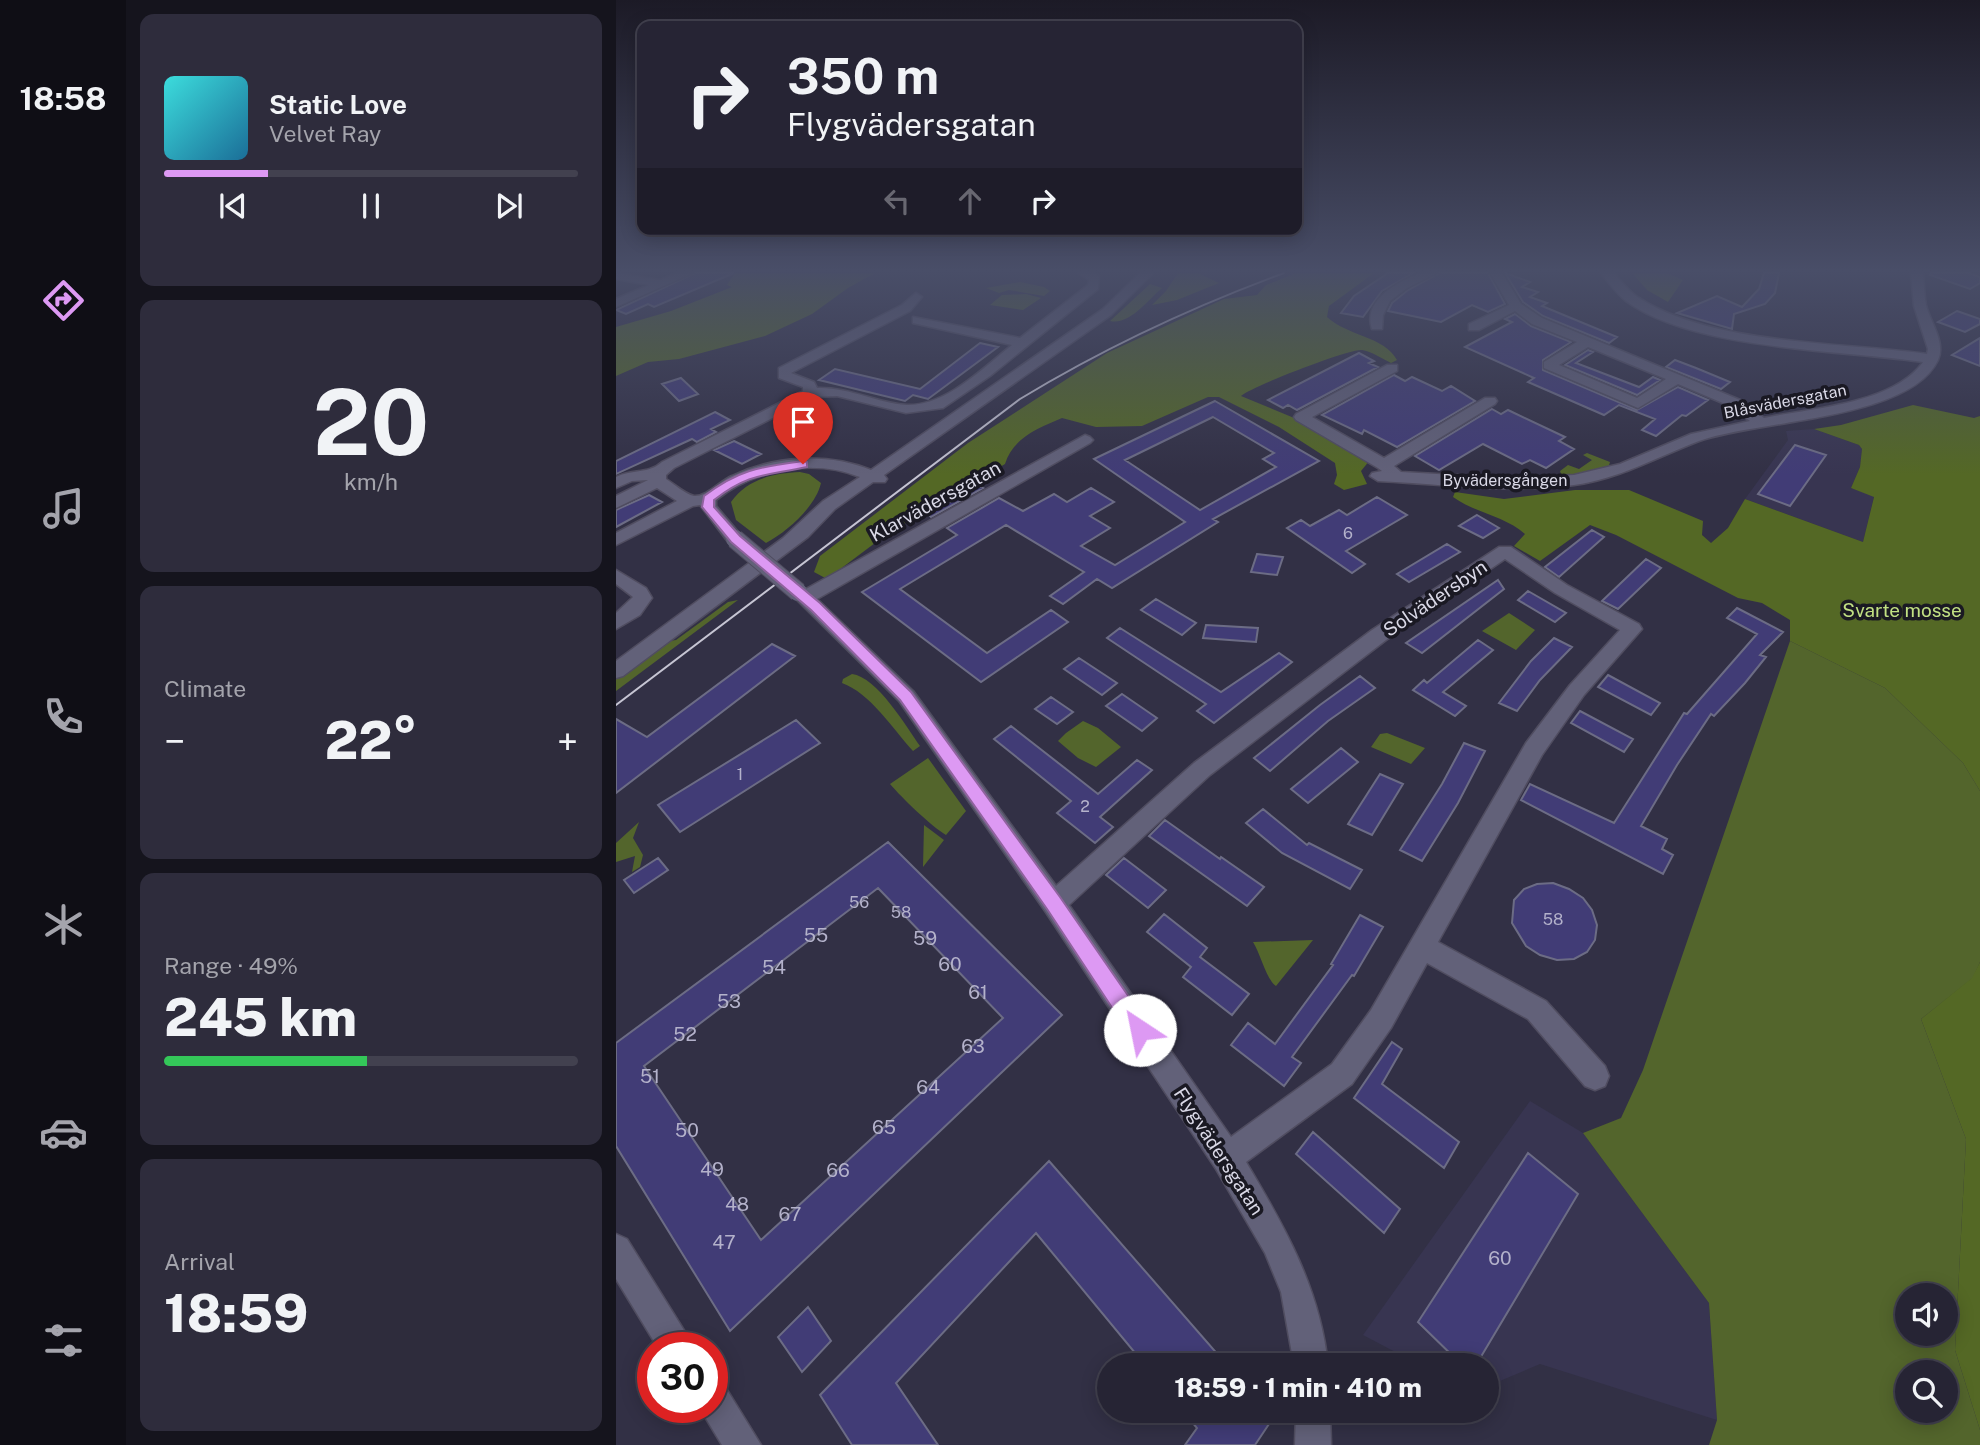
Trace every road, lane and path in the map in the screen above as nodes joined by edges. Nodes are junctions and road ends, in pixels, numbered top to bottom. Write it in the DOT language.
graph roads {
  1 [pos="845,340"];
  2 [pos="1011,340"];
  3 [pos="1026,340"];
  4 [pos="1067,340"];
  5 [pos="1583,340"];
  6 [pos="1781,340"];
  7 [pos="1932,340"];
  8 [pos="1587,342"];
  9 [pos="1023,343"];
  10 [pos="1932,359"];
  11 [pos="1392,368"];
  12 [pos="1676,379"];
  13 [pos="810,393"];
  14 [pos="1490,401"];
  15 [pos="1761,423"];
  16 [pos="949,424"];
  17 [pos="1085,440"];
  18 [pos="920,443"];
  19 [pos="1668,447"];
  20 [pos="826,467"];
  21 [pos="1381,471"];
  22 [pos="658,477"];
  23 [pos="872,481"];
  24 [pos="616,483"];
  25 [pos="708,499"];
  26 [pos="689,501"];
  27 [pos="616,503"];
  28 [pos="829,505"];
  29 [pos="616,540"];
  30 [pos="791,540"];
  31 [pos="616,576"];
  32 [pos="802,595"];
  33 [pos="616,622"];
  34 [pos="616,671"];
  35 [pos="1054,903"];
  36 [pos="1423,947"];
  37 [pos="1595,1076"];
  38 [pos="1227,1158"];
  39 [pos="616,1250"];
  40 [pos="668,1332"];
  41 [pos="1310,1353"];
  42 [pos="728,1422"];
  43 [pos="1313,1423"];
  44 [pos="743,1445"];
  45 [pos="1313,1445"];
  1 -- 13 [label="street"];
  2 -- 9 [label="street"];
  3 -- 9 [label="street"];
  4 -- 16 [label="street"];
  5 -- 8 [label="street"];
  6 -- 10 [label="street"];
  7 -- 10 [label="street"];
  8 -- 12 [label="street"];
  8 -- 12 [label="street"];
  9 -- 13 [label="street"];
  10 -- 15 [label="street, Blåsvädersgatan"];
  11 -- 21 [label="street"];
  12 -- 15 [label="street"];
  13 -- 22 [label="street"];
  14 -- 21 [label="street"];
  15 -- 19 [label="street, Blåsvädersgatan"];
  16 -- 18 [label="street"];
  16 -- 23 [label="street"];
  17 -- 32 [label="street, Klarvädersgatan"];
  18 -- 20 [label="street"];
  18 -- 23 [label="street"];
  19 -- 21 [label="street, Byvädersgången"];
  20 -- 23 [label="street"];
  20 -- 25 [label="street"];
  20 -- 28 [label="street"];
  22 -- 24 [label="street"];
  22 -- 26 [label="street"];
  22 -- 27 [label="street"];
  23 -- 28 [label="street"];
  23 -- 30 [label="street"];
  25 -- 26 [label="street"];
  25 -- 32 [label="street, Flygvädersgatan, bridge"];
  26 -- 29 [label="street"];
  28 -- 30 [label="street"];
  30 -- 34 [label="street"];
  31 -- 33 [label="street"];
  32 -- 35 [label="street, Flygvädersgatan"];
  35 -- 36 [label="street, Solvädersbyn"];
  35 -- 38 [label="street, Flygvädersgatan"];
  36 -- 37 [label="street"];
  36 -- 38 [label="street, Solvädersbyn"];
  38 -- 41 [label="street, Flygvädersgatan"];
  39 -- 40 [label="street"];
  42 -- 44 [label="street"];
  43 -- 45 [label="street"];
}
